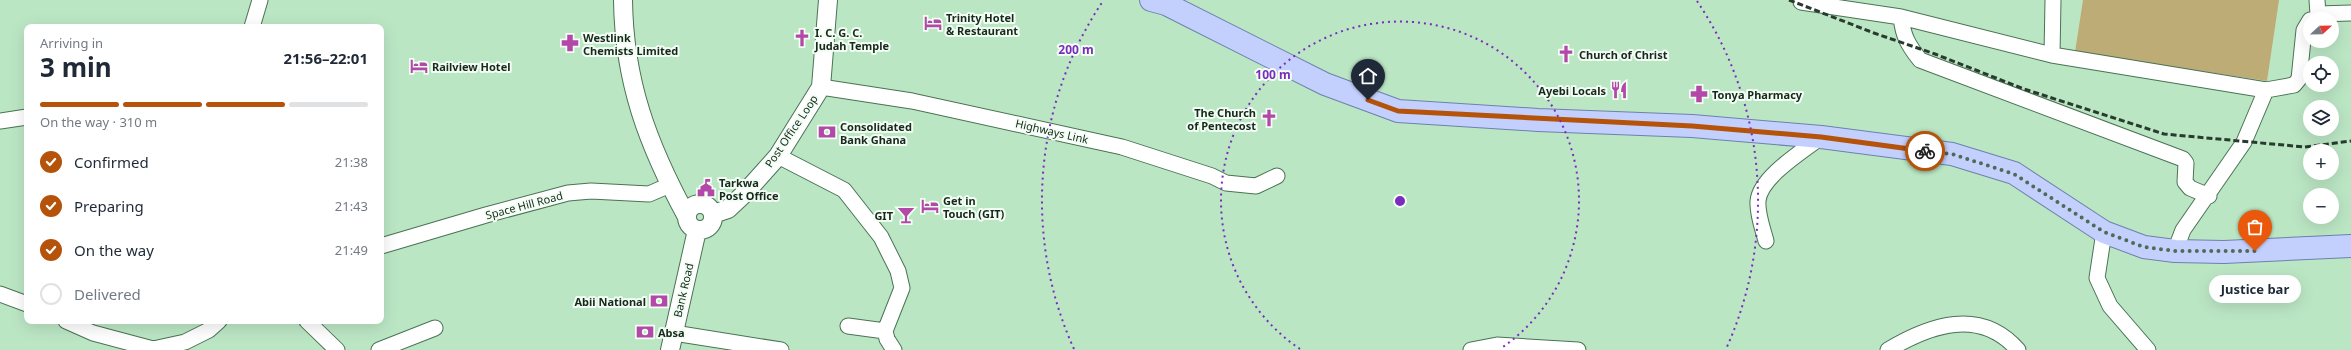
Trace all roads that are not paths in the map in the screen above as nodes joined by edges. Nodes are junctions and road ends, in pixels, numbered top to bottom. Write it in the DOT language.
graph roads {
  1 [pos="260,0"];
  2 [pos="623,0"];
  3 [pos="828,0"];
  4 [pos="1151,0"];
  5 [pos="2053,0"];
  6 [pos="1801,2"];
  7 [pos="2339,13"];
  8 [pos="2351,13"];
  9 [pos="1901,17"];
  10 [pos="253,24"];
  11 [pos="2303,40"];
  12 [pos="2052,56"];
  13 [pos="821,87"];
  14 [pos="2266,90"];
  15 [pos="24,117"];
  16 [pos="0,121"];
  17 [pos="1821,137"];
  18 [pos="778,156"];
  19 [pos="1277,176"];
  20 [pos="670,185"];
  21 [pos="2209,196"];
  22 [pos="692,223"];
  23 [pos="2104,232"];
  24 [pos="1766,241"];
  25 [pos="384,245"];
  26 [pos="2351,246"];
  27 [pos="2175,251"];
  28 [pos="0,294"];
  29 [pos="24,303"];
  30 [pos="73,324"];
  31 [pos="216,324"];
  32 [pos="310,324"];
  33 [pos="848,326"];
  34 [pos="435,328"];
  35 [pos="885,331"];
  36 [pos="672,341"];
  37 [pos="337,350"];
  38 [pos="379,350"];
  39 [pos="781,350"];
  40 [pos="894,350"];
  41 [pos="1471,350"];
  42 [pos="1578,350"];
  43 [pos="1888,350"];
  44 [pos="2018,350"];
  45 [pos="2148,350"];
  1 -- 10 [label="street"];
  2 -- 20 [label="street"];
  3 -- 13 [label="street, Post Office Loop"];
  4 -- 17 [label="main road"];
  5 -- 12 [label="street"];
  6 -- 9 [label="street"];
  7 -- 8 [label="street"];
  9 -- 12 [label="street"];
  9 -- 21 [label="street"];
  11 -- 14 [label="street"];
  12 -- 14 [label="street"];
  13 -- 18 [label="street, Post Office Loop"];
  13 -- 19 [label="street, Highways Link"];
  14 -- 21 [label="street"];
  15 -- 16 [label="street"];
  17 -- 23 [label="main road"];
  17 -- 24 [label="street"];
  18 -- 22 [label="street, Post Office Loop"];
  18 -- 35 [label="street"];
  20 -- 22 [label="street"];
  20 -- 25 [label="street, Space Hill Road"];
  21 -- 27 [label="street"];
  22 -- 36 [label="street, Bank Road"];
  23 -- 27 [label="main road"];
  23 -- 45 [label="street"];
  26 -- 27 [label="main road"];
  28 -- 29 [label="street"];
  30 -- 31 [label="street"];
  32 -- 37 [label="street"];
  33 -- 35 [label="street"];
  34 -- 38 [label="street"];
  35 -- 40 [label="street"];
  36 -- 39 [label="street"];
  41 -- 42 [label="street"];
  43 -- 44 [label="street"];
}
